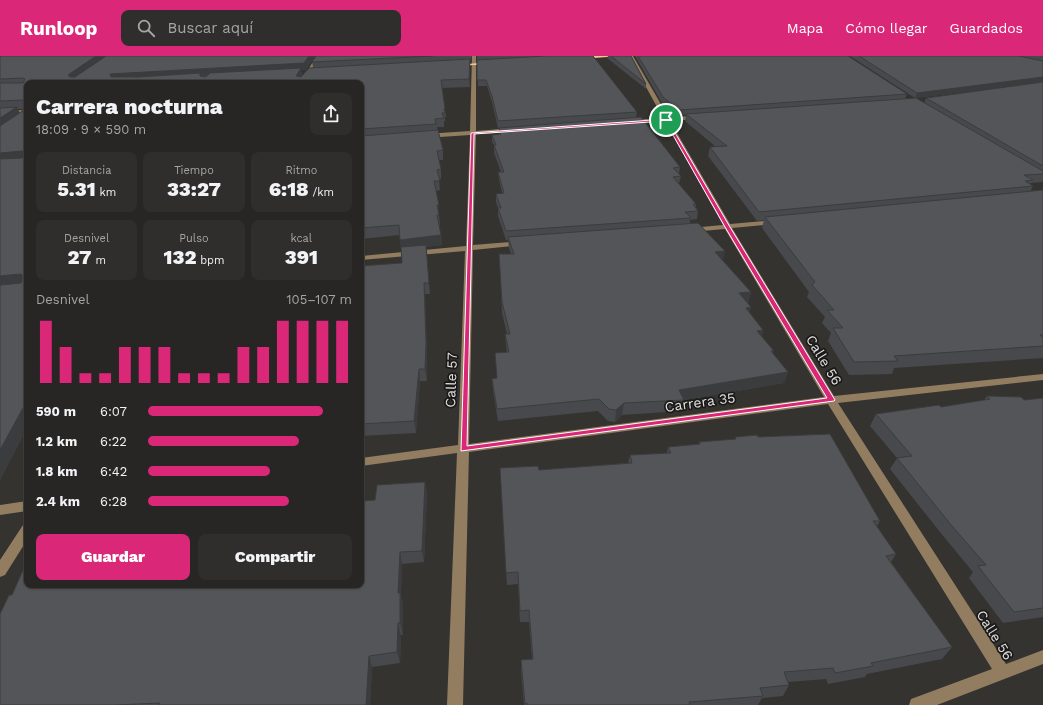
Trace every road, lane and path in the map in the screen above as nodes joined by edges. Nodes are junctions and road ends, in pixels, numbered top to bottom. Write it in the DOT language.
graph roads {
  1 [pos="318,56"];
  2 [pos="618,56"];
  3 [pos="631,56"];
  4 [pos="572,58"];
  5 [pos="473,60"];
  6 [pos="496,62"];
  7 [pos="449,65"];
  8 [pos="316,72"];
  9 [pos="300,73"];
  10 [pos="308,73"];
  11 [pos="303,80"];
  12 [pos="0,112"];
  13 [pos="24,113"];
  14 [pos="705,117"];
  15 [pos="666,120"];
  16 [pos="627,122"];
  17 [pos="519,130"];
  18 [pos="472,133"];
  19 [pos="421,137"];
  20 [pos="783,222"];
  21 [pos="728,227"];
  22 [pos="681,231"];
  23 [pos="532,242"];
  24 [pos="469,247"];
  25 [pos="364,258"];
  26 [pos="1043,377"];
  27 [pos="832,400"];
  28 [pos="463,449"];
  29 [pos="364,462"];
  30 [pos="24,506"];
  31 [pos="0,510"];
  32 [pos="24,534"];
  33 [pos="0,571"];
  34 [pos="1043,657"];
  35 [pos="1003,673"];
  36 [pos="455,705"];
  37 [pos="917,705"];
  1 -- 10 [label="street"];
  2 -- 4 [label="main road"];
  3 -- 15 [label="street, Calle 56"];
  5 -- 6 [label="main road"];
  5 -- 7 [label="main road"];
  5 -- 18 [label="street, Calle 57"];
  8 -- 10 [label="main road"];
  9 -- 10 [label="main road"];
  10 -- 11 [label="street"];
  12 -- 13 [label="street"];
  14 -- 15 [label="street"];
  15 -- 16 [label="street"];
  15 -- 21 [label="street, Calle 56"];
  17 -- 18 [label="street"];
  18 -- 19 [label="street"];
  18 -- 24 [label="street, Calle 57"];
  20 -- 21 [label="street"];
  21 -- 22 [label="street"];
  21 -- 27 [label="street, Calle 56"];
  23 -- 24 [label="street"];
  24 -- 25 [label="street"];
  24 -- 28 [label="street, Calle 57"];
  26 -- 27 [label="street, Carrera 35"];
  27 -- 28 [label="street, Carrera 35"];
  27 -- 35 [label="street, Calle 56"];
  28 -- 29 [label="street, Carrera 35"];
  28 -- 36 [label="street, Calle 57"];
  30 -- 31 [label="street"];
  32 -- 33 [label="street"];
  34 -- 35 [label="street"];
  35 -- 37 [label="street"];
}
